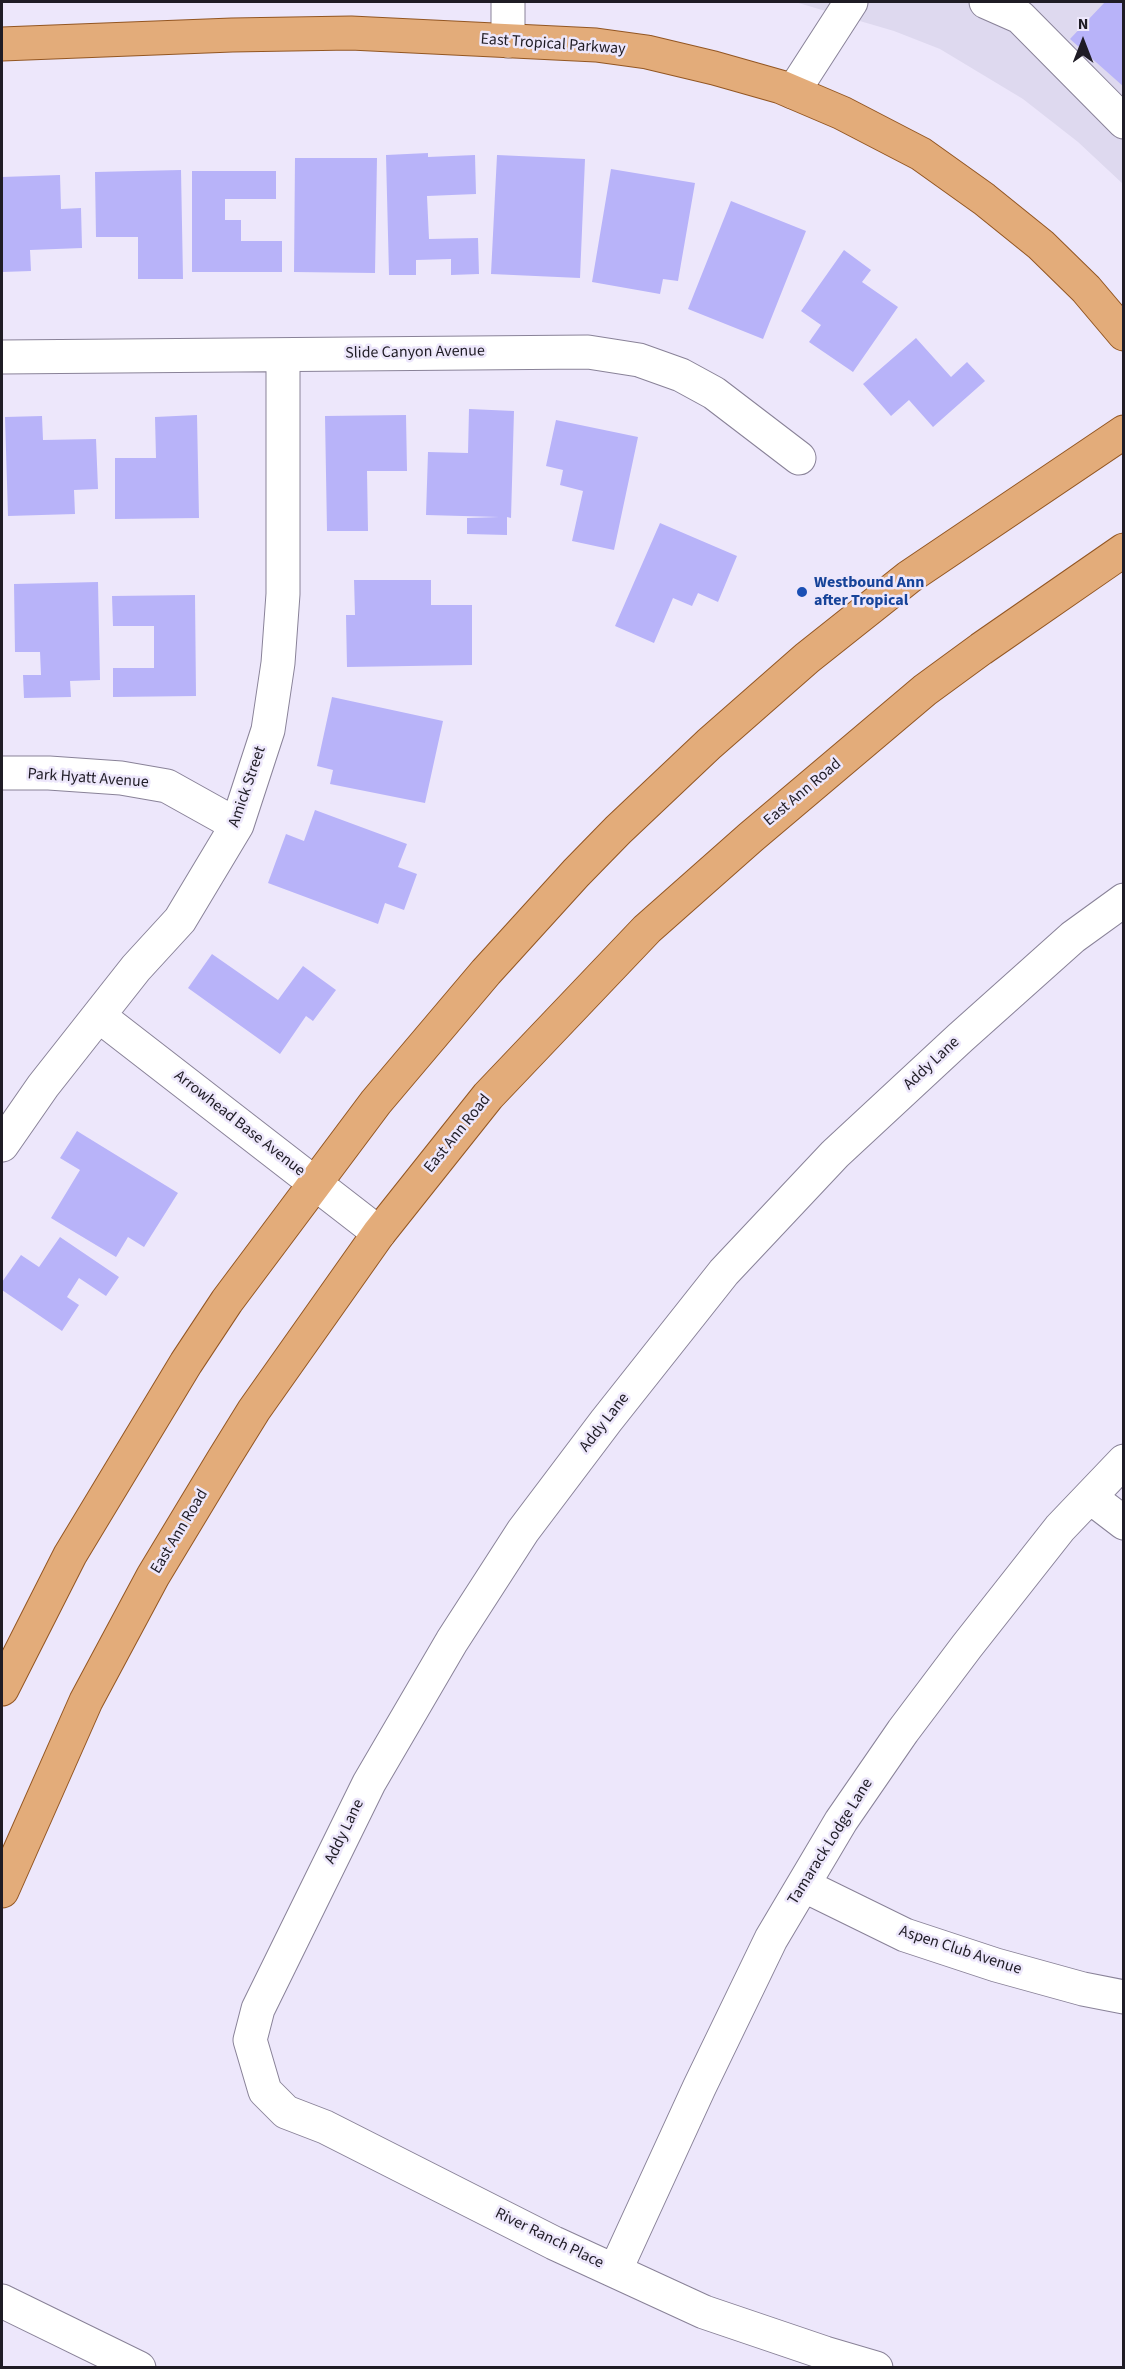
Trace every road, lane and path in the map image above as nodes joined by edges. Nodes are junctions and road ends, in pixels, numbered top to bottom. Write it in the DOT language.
graph roads {
  1 [pos="508,2"];
  2 [pos="851,2"];
  3 [pos="986,2"];
  4 [pos="508,41"];
  5 [pos="2,44"];
  6 [pos="793,92"];
  7 [pos="1124,122"];
  8 [pos="1124,334"];
  9 [pos="283,355"];
  10 [pos="2,357"];
  11 [pos="1124,432"];
  12 [pos="799,458"];
  13 [pos="1124,550"];
  14 [pos="2,773"];
  15 [pos="237,825"];
  16 [pos="1124,900"];
  17 [pos="99,1016"];
  18 [pos="2,1145"];
  19 [pos="314,1183"];
  20 [pos="379,1233"];
  21 [pos="1124,1461"];
  22 [pos="1090,1497"];
  23 [pos="1124,1523"];
  24 [pos="2,1689"];
  25 [pos="803,1885"];
  26 [pos="2,1892"];
  27 [pos="1124,1997"];
  28 [pos="255,2063"];
  29 [pos="615,2271"];
  30 [pos="2,2301"];
  31 [pos="139,2367"];
  32 [pos="876,2367"];
  1 -- 4 [label="street"];
  2 -- 6 [label="street"];
  3 -- 7 [label="street"];
  4 -- 5 [label="main road, East Tropical Parkway"];
  4 -- 6 [label="main road, East Tropical Parkway"];
  6 -- 8 [label="main road, East Tropical Parkway"];
  9 -- 10 [label="street, Slide Canyon Avenue"];
  9 -- 12 [label="street, Slide Canyon Avenue"];
  9 -- 15 [label="street, Amick Street"];
  11 -- 19 [label="main road"];
  13 -- 20 [label="main road, East Ann Road"];
  14 -- 15 [label="street, Park Hyatt Avenue"];
  15 -- 17 [label="street, Amick Street"];
  16 -- 28 [label="street, Addy Lane"];
  17 -- 18 [label="street, Amick Street"];
  17 -- 19 [label="street, Arrowhead Base Avenue"];
  19 -- 20 [label="street, Arrowhead Base Avenue"];
  19 -- 24 [label="main road"];
  20 -- 26 [label="main road, East Ann Road"];
  21 -- 22 [label="street, Tamarack Lodge Lane"];
  22 -- 23 [label="street"];
  22 -- 25 [label="street, Tamarack Lodge Lane"];
  25 -- 27 [label="street, Aspen Club Avenue"];
  25 -- 29 [label="street, Tamarack Lodge Lane"];
  28 -- 29 [label="street, River Ranch Place"];
  29 -- 32 [label="street, River Ranch Place"];
  30 -- 31 [label="street"];
}
